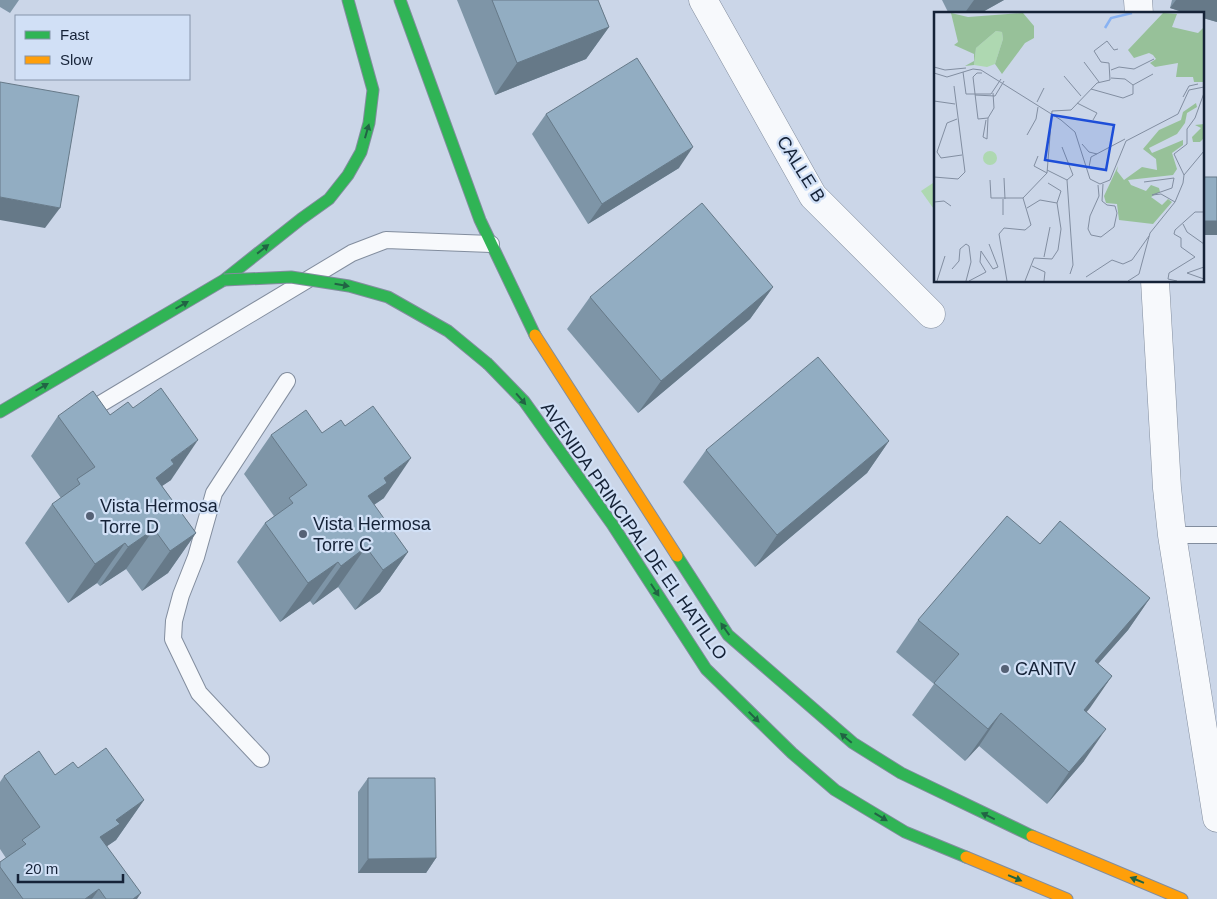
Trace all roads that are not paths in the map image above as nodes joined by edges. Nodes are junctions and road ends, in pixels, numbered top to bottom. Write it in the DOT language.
graph roads {
  1 [pos="348,0"];
  2 [pos="400,0"];
  3 [pos="703,0"];
  4 [pos="491,244"];
  5 [pos="224,280"];
  6 [pos="1155,282"];
  7 [pos="931,314"];
  8 [pos="287,382"];
  9 [pos="92,409"];
  10 [pos="0,412"];
  11 [pos="1217,534"];
  12 [pos="1172,535"];
  13 [pos="261,759"];
  14 [pos="1217,818"];
  15 [pos="1067,899"];
  16 [pos="1182,899"];
  5 -- 1 [label="main road, one-way"];
  2 -- 4 [label="main road, AVENIDA PRINCIPAL DE EL HATILLO"];
  3 -- 7 [label="street, CALLE B"];
  4 -- 9 [label="lane"];
  16 -- 4 [label="main road, AVENIDA PRINCIPAL DE EL HATILLO, one-way"];
  10 -- 5 [label="main road, AVENIDA PRINCIPAL DE EL HATILLO, one-way"];
  5 -- 15 [label="main road, AVENIDA PRINCIPAL DE EL HATILLO, one-way, bridge"];
  6 -- 12 [label="street"];
  8 -- 13 [label="lane"];
  11 -- 12 [label="lane"];
  12 -- 14 [label="street"];
}
